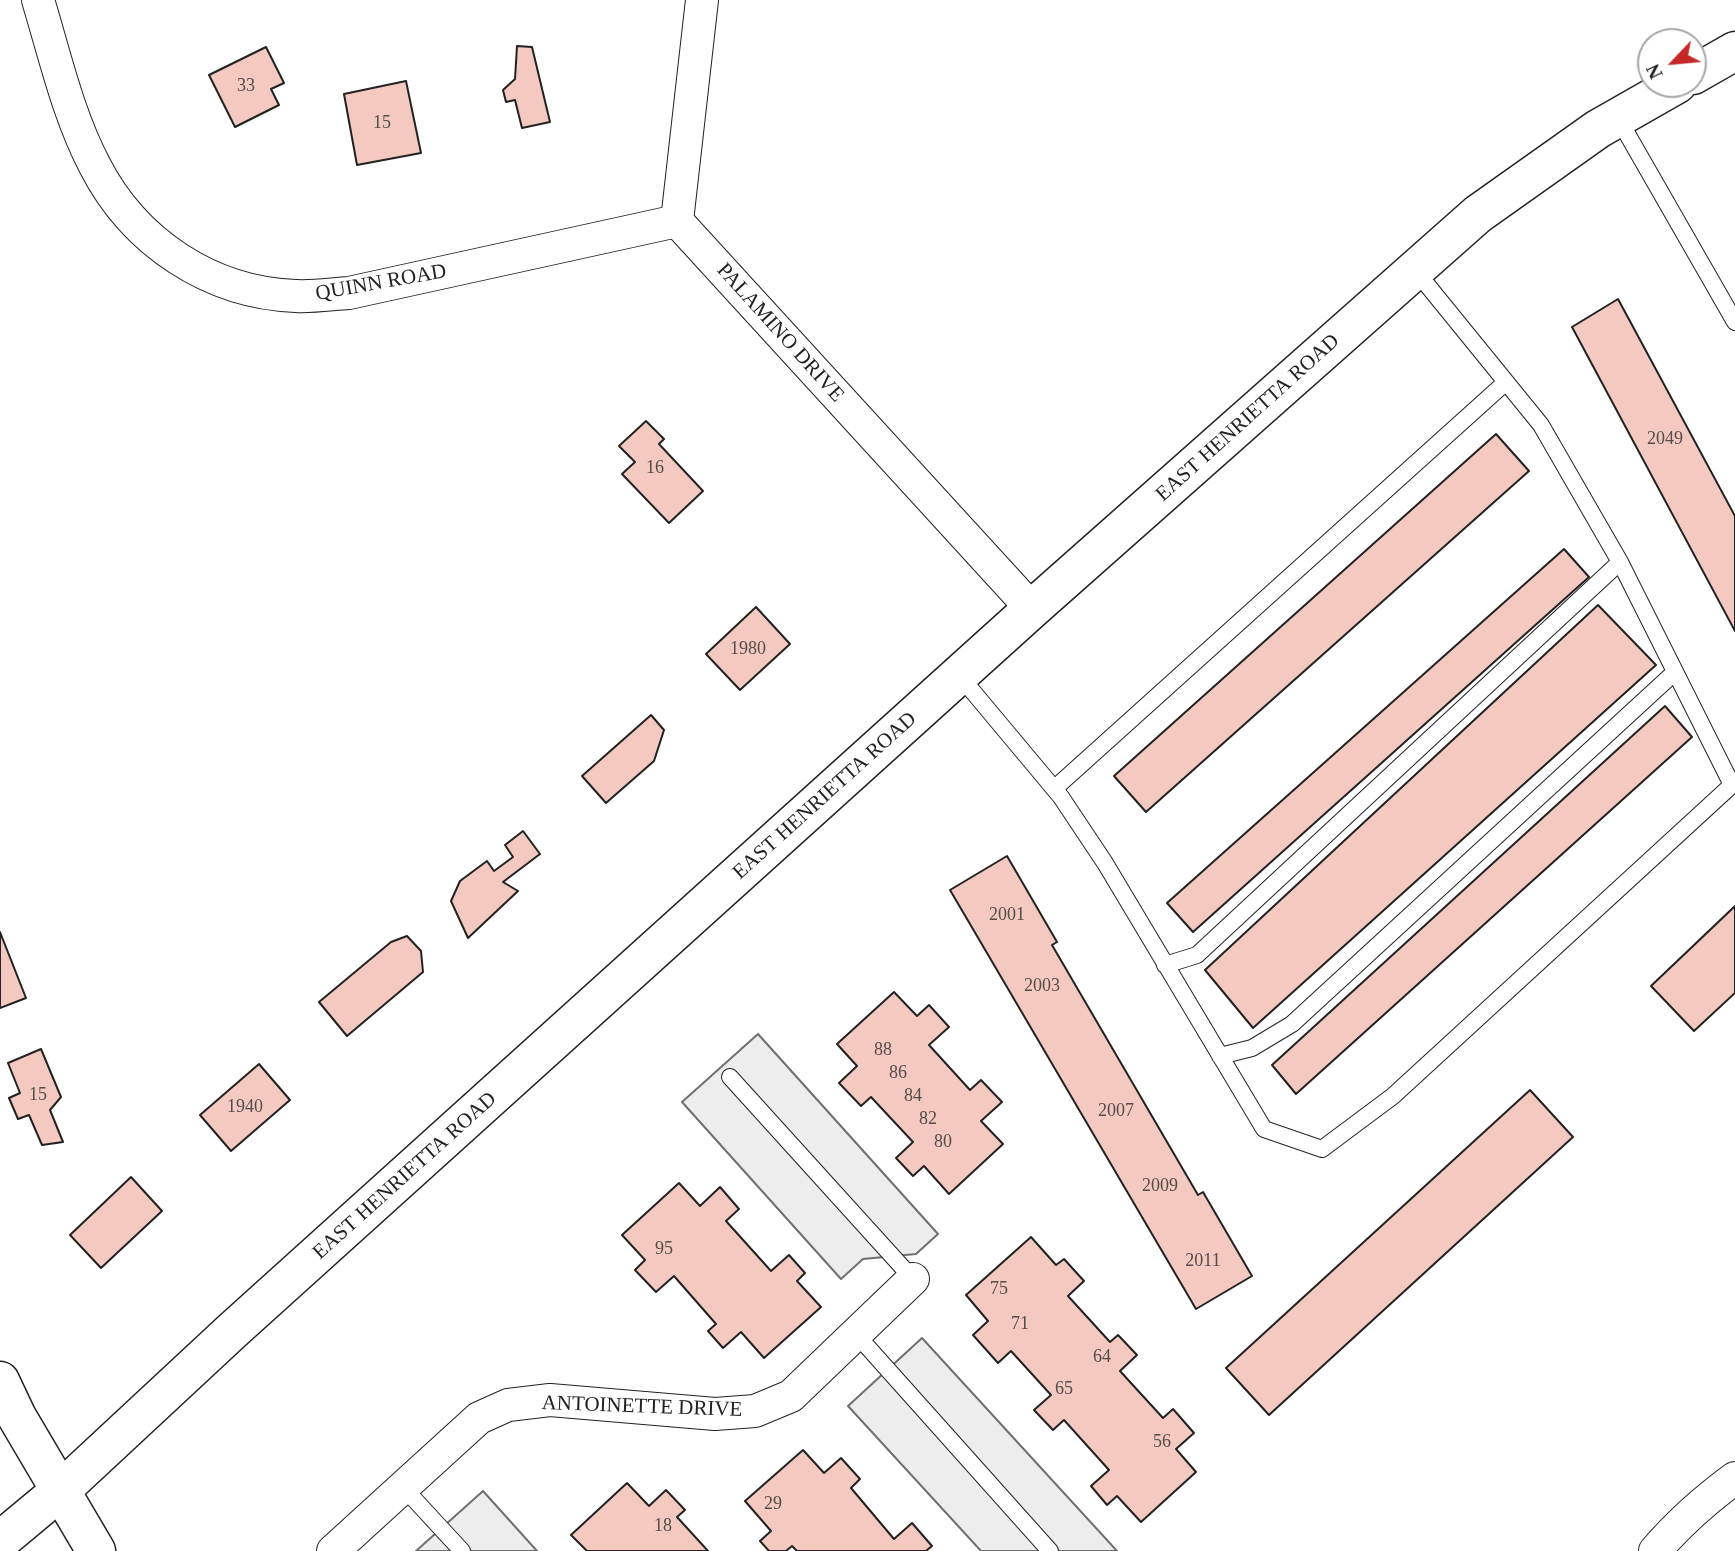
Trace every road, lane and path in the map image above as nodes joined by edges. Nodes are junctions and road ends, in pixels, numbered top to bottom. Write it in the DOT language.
graph roads {
  1 [pos="38,0"];
  2 [pos="702,0"];
  3 [pos="1735,51"];
  4 [pos="1707,67"];
  5 [pos="1653,98"];
  6 [pos="1618,118"];
  7 [pos="677,221"];
  8 [pos="1415,270"];
  9 [pos="1735,322"];
  10 [pos="1506,382"];
  11 [pos="1620,562"];
  12 [pos="1032,609"];
  13 [pos="1675,672"];
  14 [pos="959,676"];
  15 [pos="1055,788"];
  16 [pos="1165,965"];
  17 [pos="1220,1056"];
  18 [pos="730,1077"];
  19 [pos="913,1279"];
  20 [pos="856,1334"];
  21 [pos="0,1381"];
  22 [pos="1735,1479"];
  23 [pos="403,1487"];
  24 [pos="60,1491"];
  25 [pos="0,1541"];
  26 [pos="96,1551"];
  27 [pos="333,1551"];
  28 [pos="463,1551"];
  29 [pos="1050,1551"];
  30 [pos="1655,1551"];
  1 -- 7 [label="street, QUINN ROAD"];
  2 -- 7 [label="street"];
  3 -- 4 [label="main road"];
  5 -- 6 [label="main road, EAST HENRIETTA ROAD"];
  6 -- 8 [label="main road, EAST HENRIETTA ROAD"];
  6 -- 9 [label="lane"];
  7 -- 12 [label="street, PALAMINO DRIVE"];
  8 -- 10 [label="lane"];
  8 -- 12 [label="main road, EAST HENRIETTA ROAD"];
  10 -- 11 [label="lane"];
  10 -- 15 [label="lane"];
  11 -- 13 [label="lane"];
  11 -- 16 [label="lane"];
  12 -- 14 [label="main road, EAST HENRIETTA ROAD"];
  13 -- 17 [label="lane"];
  13 -- 17 [label="lane"];
  14 -- 15 [label="lane"];
  14 -- 24 [label="main road, EAST HENRIETTA ROAD"];
  15 -- 16 [label="lane"];
  16 -- 17 [label="lane"];
  18 -- 19 [label="lane"];
  19 -- 20 [label="street, ANTOINETTE DRIVE"];
  20 -- 23 [label="street, ANTOINETTE DRIVE"];
  20 -- 29 [label="lane"];
  21 -- 24 [label="main road"];
  22 -- 30 [label="street"];
  23 -- 27 [label="street, ANTOINETTE DRIVE"];
  23 -- 28 [label="lane"];
  24 -- 25 [label="main road, EAST HENRIETTA ROAD"];
  24 -- 26 [label="main road"];
}
